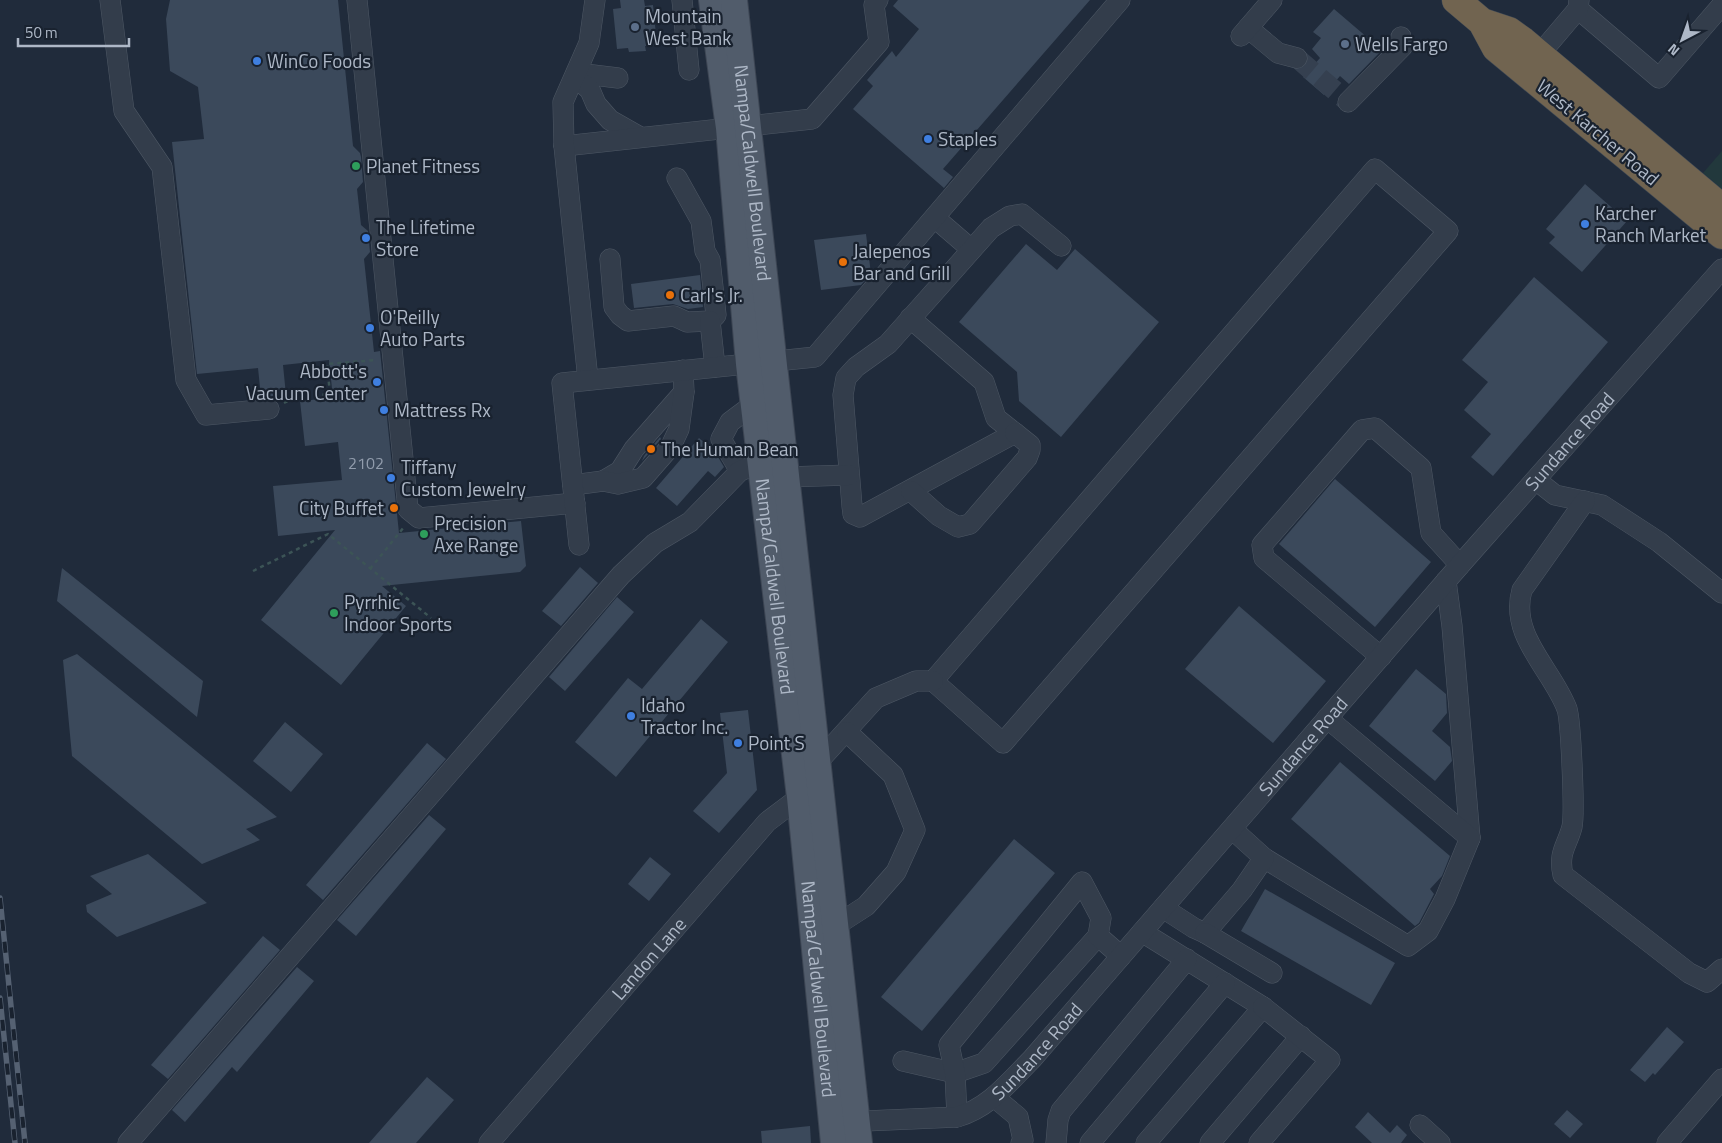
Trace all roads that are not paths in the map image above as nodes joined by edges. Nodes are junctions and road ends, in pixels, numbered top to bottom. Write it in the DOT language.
graph roads {
  1 [pos="110,0"];
  2 [pos="357,0"];
  3 [pos="595,0"];
  4 [pos="682,0"];
  5 [pos="712,0"];
  6 [pos="734,0"];
  7 [pos="878,0"];
  8 [pos="1120,0"];
  9 [pos="1272,0"];
  10 [pos="1456,0"];
  11 [pos="1578,4"];
  12 [pos="1722,5"];
  13 [pos="1482,22"];
  14 [pos="1401,38"];
  15 [pos="1539,55"];
  16 [pos="1297,58"];
  17 [pos="689,70"];
  18 [pos="576,75"];
  19 [pos="618,78"];
  20 [pos="1348,102"];
  21 [pos="737,127"];
  22 [pos="640,137"];
  23 [pos="564,146"];
  24 [pos="677,178"];
  25 [pos="1722,208"];
  26 [pos="935,218"];
  27 [pos="1722,235"];
  28 [pos="1061,246"];
  29 [pos="971,249"];
  30 [pos="610,259"];
  31 [pos="1722,269"];
  32 [pos="910,318"];
  33 [pos="710,320"];
  34 [pos="761,362"];
  35 [pos="715,367"];
  36 [pos="683,370"];
  37 [pos="588,380"];
  38 [pos="754,404"];
  39 [pos="269,409"];
  40 [pos="1015,433"];
  41 [pos="750,467"];
  42 [pos="849,474"];
  43 [pos="786,477"];
  44 [pos="1536,480"];
  45 [pos="911,491"];
  46 [pos="574,494"];
  47 [pos="1585,501"];
  48 [pos="579,546"];
  49 [pos="1460,565"];
  50 [pos="1446,581"];
  51 [pos="1722,594"];
  52 [pos="1381,657"];
  53 [pos="933,681"];
  54 [pos="1327,718"];
  55 [pos="847,732"];
  56 [pos="817,763"];
  57 [pos="810,793"];
  58 [pos="1232,828"];
  59 [pos="1470,838"];
  60 [pos="1264,858"];
  61 [pos="1163,908"];
  62 [pos="835,926"];
  63 [pos="1142,932"];
  64 [pos="1205,933"];
  65 [pos="1098,936"];
  66 [pos="1121,956"];
  67 [pos="1187,959"];
  68 [pos="1722,969"];
  69 [pos="1272,973"];
  70 [pos="1225,983"];
  71 [pos="1262,1007"];
  72 [pos="1301,1036"];
  73 [pos="902,1062"];
  74 [pos="955,1073"];
  75 [pos="1722,1079"];
  76 [pos="994,1097"];
  77 [pos="1011,1112"];
  78 [pos="957,1117"];
  79 [pos="1420,1125"];
  80 [pos="845,1133"];
  81 [pos="128,1143"];
  82 [pos="489,1143"];
  83 [pos="1012,1143"];
  84 [pos="1021,1143"];
  85 [pos="1056,1143"];
  86 [pos="1090,1143"];
  87 [pos="1146,1143"];
  88 [pos="1210,1143"];
  89 [pos="1260,1143"];
  90 [pos="1440,1143"];
  91 [pos="1666,1143"];
  1 -- 39 [label="street"];
  2 -- 46 [label="street"];
  3 -- 18 [label="street"];
  4 -- 17 [label="street"];
  5 -- 21 [label="main road, Nampa/Caldwell Boulevard"];
  6 -- 21 [label="main road, Nampa/Caldwell Boulevard"];
  7 -- 21 [label="street"];
  8 -- 26 [label="street"];
  9 -- 16 [label="street"];
  10 -- 13 [label="highway, West Karcher Road"];
  11 -- 12 [label="street"];
  11 -- 15 [label="street"];
  13 -- 15 [label="highway, West Karcher Road"];
  13 -- 27 [label="highway, West Karcher Road"];
  14 -- 20 [label="street"];
  15 -- 25 [label="highway, West Karcher Road"];
  18 -- 19 [label="street"];
  18 -- 22 [label="street"];
  18 -- 23 [label="street"];
  21 -- 22 [label="street"];
  21 -- 34 [label="main road, Nampa/Caldwell Boulevard"];
  22 -- 23 [label="street"];
  23 -- 37 [label="street"];
  24 -- 33 [label="street"];
  26 -- 29 [label="street"];
  26 -- 34 [label="street"];
  28 -- 29 [label="street"];
  29 -- 32 [label="street"];
  30 -- 33 [label="street"];
  31 -- 44 [label="street, Sundance Road"];
  32 -- 40 [label="street"];
  32 -- 42 [label="street"];
  33 -- 35 [label="street"];
  34 -- 35 [label="street"];
  34 -- 38 [label="main road, Nampa/Caldwell Boulevard"];
  34 -- 43 [label="main road, Nampa/Caldwell Boulevard"];
  35 -- 36 [label="street"];
  36 -- 37 [label="street"];
  36 -- 46 [label="street"];
  37 -- 46 [label="street"];
  38 -- 41 [label="main road, Nampa/Caldwell Boulevard"];
  38 -- 41 [label="street"];
  40 -- 45 [label="street"];
  40 -- 45 [label="street"];
  41 -- 57 [label="main road, Nampa/Caldwell Boulevard"];
  41 -- 81 [label="street"];
  42 -- 43 [label="street"];
  42 -- 45 [label="street"];
  43 -- 56 [label="main road, Nampa/Caldwell Boulevard"];
  44 -- 47 [label="street"];
  44 -- 49 [label="street, Sundance Road"];
  46 -- 48 [label="street"];
  47 -- 51 [label="street"];
  47 -- 68 [label="street"];
  49 -- 50 [label="street, Sundance Road"];
  49 -- 52 [label="street"];
  50 -- 52 [label="street, Sundance Road"];
  50 -- 59 [label="street"];
  52 -- 54 [label="street, Sundance Road"];
  53 -- 53 [label="street"];
  53 -- 55 [label="street"];
  54 -- 58 [label="street, Sundance Road"];
  54 -- 59 [label="street"];
  55 -- 56 [label="street"];
  55 -- 62 [label="street"];
  56 -- 57 [label="main road, Nampa/Caldwell Boulevard"];
  57 -- 62 [label="main road, Nampa/Caldwell Boulevard"];
  57 -- 80 [label="main road, Nampa/Caldwell Boulevard"];
  57 -- 82 [label="street, Landon Lane"];
  58 -- 60 [label="street"];
  58 -- 61 [label="street, Sundance Road"];
  59 -- 60 [label="street"];
  60 -- 64 [label="street"];
  61 -- 63 [label="street, Sundance Road"];
  61 -- 64 [label="street"];
  62 -- 80 [label="main road, Nampa/Caldwell Boulevard"];
  63 -- 66 [label="street, Sundance Road"];
  63 -- 67 [label="street"];
  64 -- 69 [label="street"];
  65 -- 66 [label="street"];
  65 -- 74 [label="street"];
  65 -- 74 [label="street"];
  66 -- 76 [label="street, Sundance Road"];
  67 -- 70 [label="street"];
  67 -- 85 [label="street"];
  70 -- 71 [label="street"];
  70 -- 86 [label="street"];
  71 -- 72 [label="street"];
  71 -- 87 [label="street"];
  72 -- 88 [label="street"];
  72 -- 89 [label="street"];
  73 -- 74 [label="street"];
  74 -- 78 [label="street"];
  75 -- 91 [label="street"];
  76 -- 77 [label="street"];
  76 -- 78 [label="street, Sundance Road"];
  77 -- 83 [label="street"];
  77 -- 84 [label="street"];
  78 -- 80 [label="street, Sundance Road"];
  79 -- 90 [label="street"];
}
